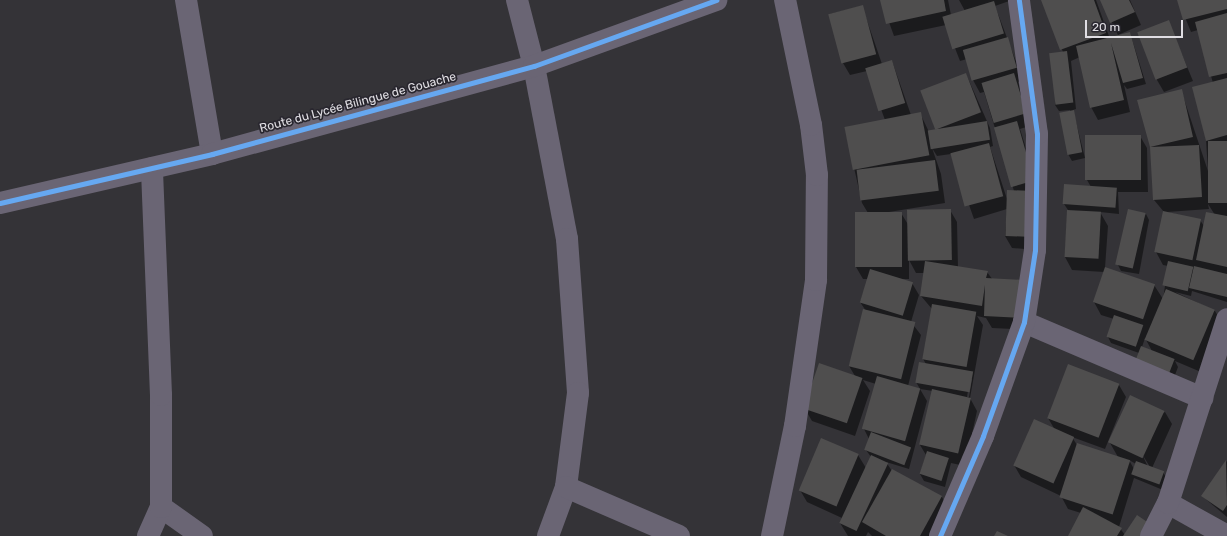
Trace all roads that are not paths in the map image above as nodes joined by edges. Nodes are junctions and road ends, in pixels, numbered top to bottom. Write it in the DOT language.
graph roads {
  1 [pos="186,0"];
  2 [pos="517,0"];
  3 [pos="716,0"];
  4 [pos="785,0"];
  5 [pos="1018,0"];
  6 [pos="534,66"];
  7 [pos="212,154"];
  8 [pos="152,168"];
  9 [pos="0,202"];
  10 [pos="1227,319"];
  11 [pos="1024,322"];
  12 [pos="1202,398"];
  13 [pos="566,487"];
  14 [pos="1168,503"];
  15 [pos="161,508"];
  16 [pos="148,536"];
  17 [pos="202,536"];
  18 [pos="548,536"];
  19 [pos="679,536"];
  20 [pos="772,536"];
  21 [pos="940,536"];
  22 [pos="1151,536"];
  23 [pos="1227,536"];
  1 -- 7 [label="street"];
  2 -- 6 [label="street"];
  3 -- 6 [label="street, Route du Lycée Bilingue de Gouache"];
  4 -- 20 [label="street"];
  5 -- 11 [label="street"];
  6 -- 7 [label="street, Route du Lycée Bilingue de Gouache"];
  6 -- 13 [label="street"];
  7 -- 8 [label="street, Route du Lycée Bilingue de Gouache"];
  8 -- 9 [label="street, Route du Lycée Bilingue de Gouache"];
  8 -- 15 [label="street"];
  10 -- 12 [label="street"];
  11 -- 12 [label="street"];
  11 -- 21 [label="street"];
  12 -- 14 [label="street"];
  13 -- 18 [label="street"];
  13 -- 19 [label="street"];
  14 -- 22 [label="street"];
  14 -- 23 [label="street"];
  15 -- 16 [label="street"];
  15 -- 17 [label="street"];
}
